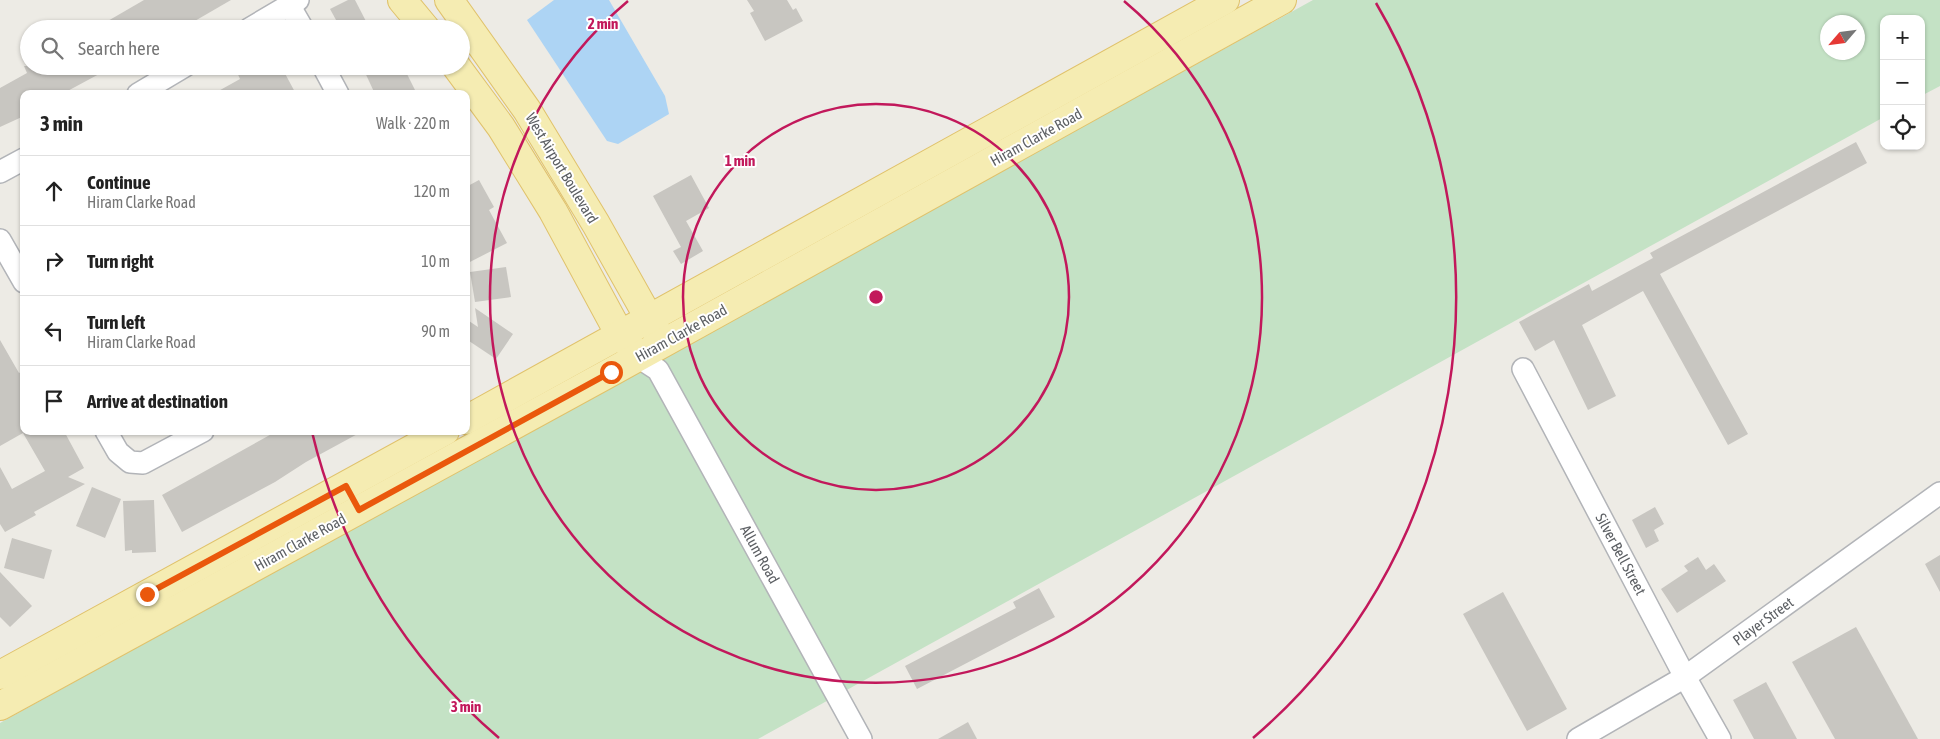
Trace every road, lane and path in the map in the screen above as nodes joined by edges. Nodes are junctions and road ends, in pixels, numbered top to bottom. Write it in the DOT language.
graph roads {
  1 [pos="402,0"];
  2 [pos="449,0"];
  3 [pos="1224,0"];
  4 [pos="1282,0"];
  5 [pos="294,2"];
  6 [pos="1245,9"];
  7 [pos="264,20"];
  8 [pos="299,20"];
  9 [pos="419,20"];
  10 [pos="463,20"];
  11 [pos="470,30"];
  12 [pos="170,75"];
  13 [pos="328,75"];
  14 [pos="463,75"];
  15 [pos="145,90"];
  16 [pos="336,90"];
  17 [pos="1054,94"];
  18 [pos="1068,118"];
  19 [pos="20,161"];
  20 [pos="0,172"];
  21 [pos="876,193"];
  22 [pos="890,217"];
  23 [pos="0,240"];
  24 [pos="20,275"];
  25 [pos="649,320"];
  26 [pos="622,335"];
  27 [pos="663,343"];
  28 [pos="648,363"];
  29 [pos="1523,368"];
  30 [pos="470,418"];
  31 [pos="108,435"];
  32 [pos="195,435"];
  33 [pos="439,435"];
  34 [pos="346,486"];
  35 [pos="1940,493"];
  36 [pos="359,510"];
  37 [pos="147,594"];
  38 [pos="160,619"];
  39 [pos="0,675"];
  40 [pos="1685,677"];
  41 [pos="0,706"];
  42 [pos="861,739"];
  43 [pos="1578,739"];
  44 [pos="1720,739"];
  1 -- 9 [label="main road"];
  2 -- 10 [label="main road, West Airport Boulevard"];
  3 -- 17 [label="main road, Hiram Clarke Road"];
  4 -- 6 [label="main road, Hiram Clarke Road"];
  5 -- 7 [label="street"];
  5 -- 8 [label="street"];
  6 -- 18 [label="main road, Hiram Clarke Road"];
  11 -- 25 [label="main road, West Airport Boulevard"];
  12 -- 15 [label="street"];
  13 -- 16 [label="street"];
  14 -- 26 [label="main road, West Airport Boulevard"];
  17 -- 18 [label="main road"];
  17 -- 21 [label="main road, Hiram Clarke Road"];
  18 -- 22 [label="main road, Hiram Clarke Road"];
  19 -- 20 [label="street"];
  21 -- 22 [label="main road"];
  21 -- 25 [label="main road, Hiram Clarke Road"];
  22 -- 27 [label="main road, Hiram Clarke Road"];
  23 -- 24 [label="street"];
  25 -- 26 [label="main road, Hiram Clarke Road"];
  25 -- 27 [label="main road, West Airport Boulevard"];
  26 -- 28 [label="main road, West Airport Boulevard"];
  26 -- 30 [label="main road, Hiram Clarke Road"];
  27 -- 28 [label="main road, Hiram Clarke Road"];
  28 -- 36 [label="main road, Hiram Clarke Road"];
  28 -- 42 [label="street, Allum Road"];
  29 -- 40 [label="street, Silver Bell Street"];
  31 -- 32 [label="street"];
  33 -- 34 [label="main road, Hiram Clarke Road"];
  34 -- 36 [label="main road"];
  34 -- 37 [label="main road, Hiram Clarke Road"];
  35 -- 40 [label="street, Player Street"];
  36 -- 38 [label="main road, Hiram Clarke Road"];
  37 -- 38 [label="main road"];
  37 -- 39 [label="main road, Hiram Clarke Road"];
  38 -- 41 [label="main road, Hiram Clarke Road"];
  40 -- 43 [label="street, Player Street"];
  40 -- 44 [label="street, Silver Bell Street"];
}
